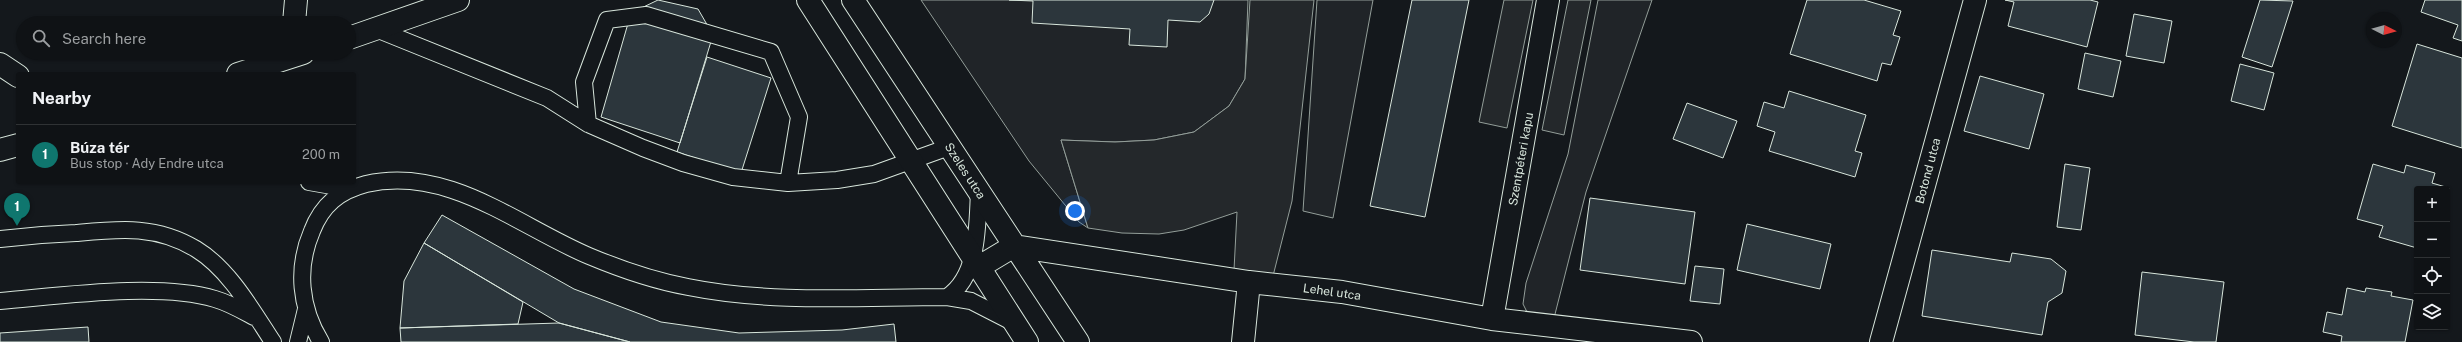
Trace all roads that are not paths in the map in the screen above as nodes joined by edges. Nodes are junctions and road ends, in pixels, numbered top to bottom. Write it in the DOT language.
graph roads {
  1 [pos="296,0"];
  2 [pos="458,0"];
  3 [pos="808,0"];
  4 [pos="853,0"];
  5 [pos="1548,0"];
  6 [pos="1975,0"];
  7 [pos="295,16"];
  8 [pos="376,29"];
  9 [pos="356,36"];
  10 [pos="279,60"];
  11 [pos="0,64"];
  12 [pos="244,72"];
  13 [pos="16,75"];
  14 [pos="588,124"];
  15 [pos="16,146"];
  16 [pos="950,147"];
  17 [pos="0,150"];
  18 [pos="912,162"];
  19 [pos="788,183"];
  20 [pos="321,184"];
  21 [pos="349,189"];
  22 [pos="979,192"];
  23 [pos="0,239"];
  24 [pos="1014,246"];
  25 [pos="976,262"];
  26 [pos="1249,282"];
  27 [pos="947,297"];
  28 [pos="0,301"];
  29 [pos="306,309"];
  30 [pos="1492,319"];
  31 [pos="258,320"];
  32 [pos="1015,333"];
  33 [pos="296,339"];
  34 [pos="273,342"];
  35 [pos="321,342"];
  36 [pos="1027,342"];
  37 [pos="1078,342"];
  38 [pos="1243,342"];
  39 [pos="1691,342"];
  40 [pos="1881,342"];
  1 -- 7 [label="street"];
  2 -- 8 [label="street"];
  3 -- 18 [label="street"];
  4 -- 16 [label="street, Szeles utca"];
  5 -- 30 [label="street, Szentpéteri kapu"];
  6 -- 40 [label="street, Botond utca"];
  8 -- 9 [label="street"];
  8 -- 14 [label="lane"];
  10 -- 12 [label="street"];
  11 -- 13 [label="street"];
  14 -- 19 [label="lane"];
  14 -- 19 [label="lane"];
  15 -- 17 [label="street"];
  16 -- 18 [label="lane"];
  16 -- 22 [label="street, Szeles utca"];
  18 -- 19 [label="lane"];
  18 -- 25 [label="street"];
  20 -- 21 [label="lane"];
  21 -- 27 [label="lane"];
  21 -- 29 [label="lane"];
  22 -- 24 [label="street, Szeles utca"];
  22 -- 25 [label="lane"];
  23 -- 31 [label="lane"];
  24 -- 25 [label="street"];
  24 -- 26 [label="street, Lehel utca"];
  24 -- 37 [label="street, Szeles utca"];
  25 -- 27 [label="lane"];
  25 -- 32 [label="street"];
  26 -- 30 [label="street, Lehel utca"];
  26 -- 38 [label="street"];
  27 -- 32 [label="lane"];
  28 -- 31 [label="lane"];
  29 -- 33 [label="lane"];
  29 -- 35 [label="lane"];
  30 -- 39 [label="street, Lehel utca"];
  31 -- 34 [label="lane"];
  32 -- 36 [label="street"];
}
